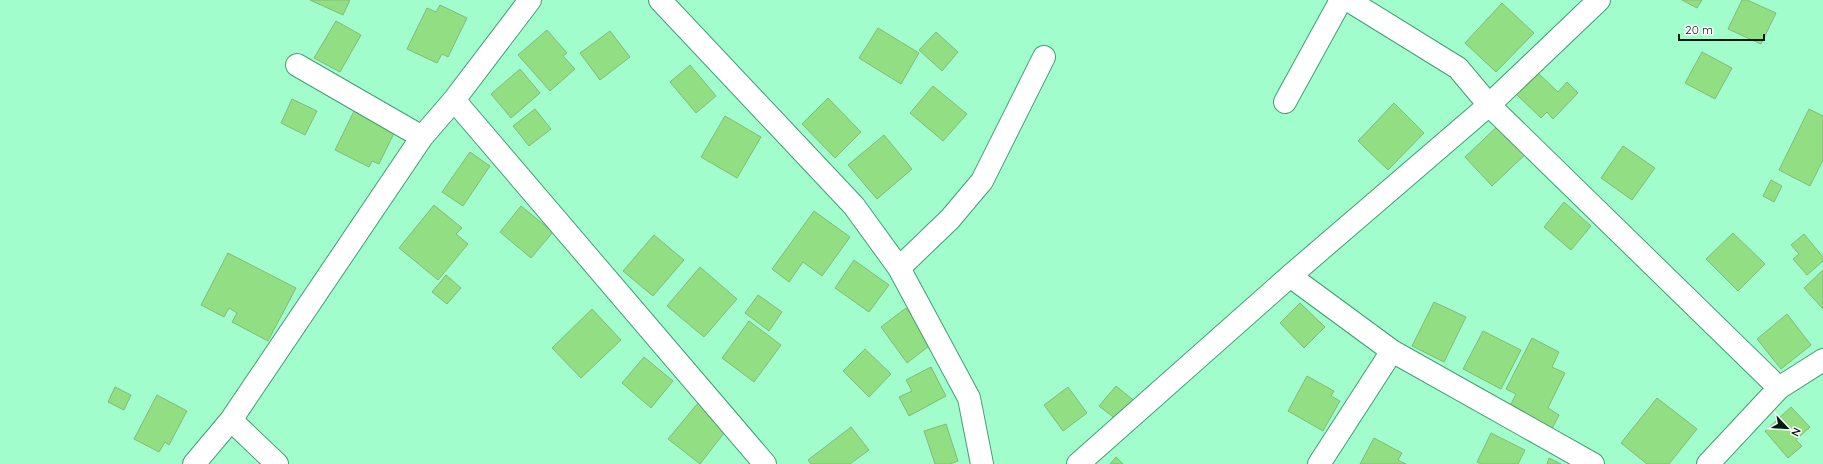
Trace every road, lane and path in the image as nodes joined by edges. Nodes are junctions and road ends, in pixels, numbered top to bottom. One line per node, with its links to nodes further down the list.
1 (530, 0): 8 (street)
2 (660, 0): 12 (street)
3 (1341, 0): 9 (street)
4 (1348, 0): 10 (street)
5 (1595, 1): 10 (street)
6 (1044, 57): 12 (street)
7 (298, 65): 11 (street)
8 (454, 100): 11 (street); 20 (street)
9 (1285, 102)
10 (1490, 105): 13 (street); 16 (street)
11 (422, 137): 17 (street)
12 (899, 268): 21 (street)
13 (1290, 276): 14 (street); 22 (street)
14 (1392, 350): 23 (street); 24 (street)
15 (1823, 360): 16 (street)
16 (1779, 388): 25 (street)
17 (231, 420): 18 (street); 19 (street)
18 (194, 464)
19 (277, 464)
20 (765, 464)
21 (982, 464)
22 (1078, 464)
23 (1319, 464)
24 (1593, 464)
25 (1708, 464)

